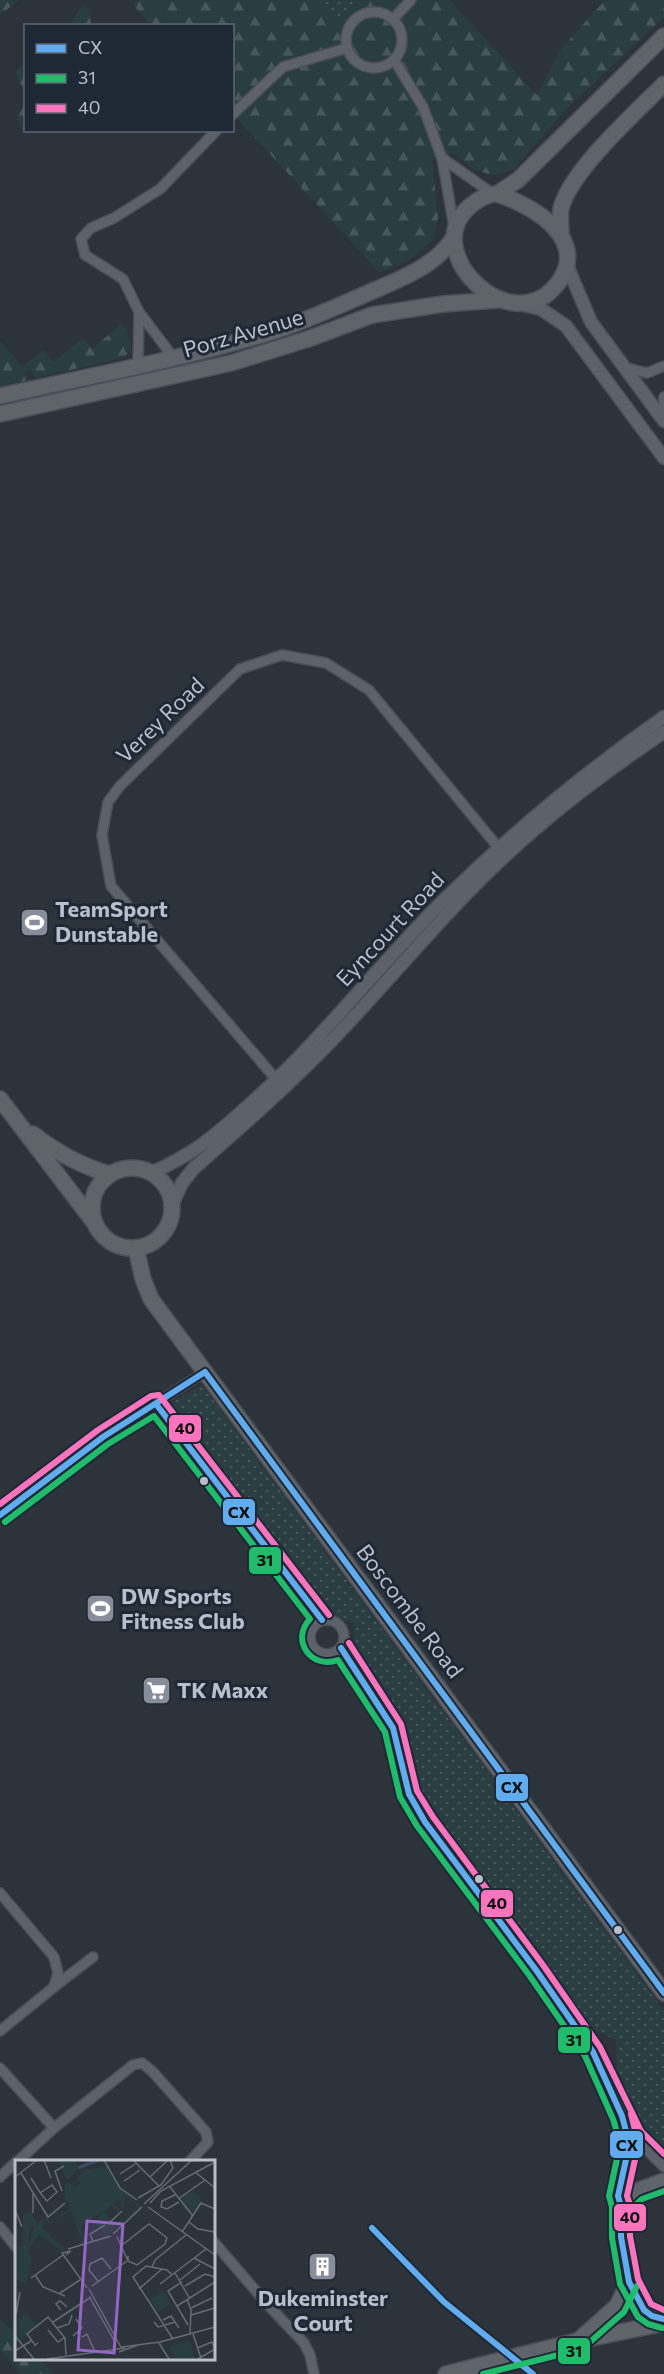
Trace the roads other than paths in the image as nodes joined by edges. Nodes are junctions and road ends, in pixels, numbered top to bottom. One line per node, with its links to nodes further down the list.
1 (411, 0): 2 (street)
2 (393, 19): 4 (street); 5 (street)
3 (664, 36): 10 (main road)
4 (347, 48): 5 (street); 7 (street)
5 (394, 60): 9 (street)
6 (664, 84): 12 (main road)
7 (234, 113)
8 (215, 132): 16 (street)
9 (442, 158): 10 (street); 11 (street)
10 (495, 194): 11 (main road); 12 (main road)
11 (454, 232): 14 (main road); 17 (main road, Porz Avenue)
12 (561, 233): 13 (main road)
13 (566, 263): 15 (main road); 20 (street)
14 (498, 300): 15 (main road); 23 (main road, Porz Avenue)
15 (519, 304): 25 (street)
16 (139, 312): 17 (street); 18 (street)
17 (173, 357): 18 (main road, Porz Avenue)
18 (138, 365): 21 (main road, Porz Avenue)
19 (664, 366): 20 (street)
20 (623, 367): 24 (street)
21 (0, 396)
22 (664, 397): 24 (street)
23 (0, 414)
24 (663, 420)
25 (664, 458)
26 (664, 717): 28 (street, Eyncourt Road)
27 (664, 732): 28 (street, Eyncourt Road)
28 (502, 851): 29 (street, Eyncourt Road); 29 (street, Verey Road)
29 (281, 1084): 32 (street, Eyncourt Road); 34 (street, Eyncourt Road)
30 (0, 1099): 31 (main road)
31 (16, 1121): 33 (main road); 35 (main road)
32 (153, 1172): 33 (main road); 34 (main road)
33 (109, 1174): 35 (main road)
34 (173, 1203): 36 (main road)
35 (95, 1224): 36 (main road)
36 (136, 1248): 37 (main road, Boscombe Road)
37 (205, 1372): 38 (street); 45 (main road, Boscombe Road)
38 (156, 1404): 39 (street); 40 (street)
39 (0, 1515)
40 (322, 1620): 41 (street); 41 (street)
41 (341, 1648): 48 (street)
42 (0, 1893): 44 (street)
43 (93, 1957): 44 (street)
44 (54, 1987): 46 (street)
45 (664, 1994)
46 (0, 2031)
47 (0, 2068): 49 (street)
48 (622, 2116): 53 (street); 56 (street)
49 (54, 2128): 50 (street); 51 (street)
50 (19, 2160)
51 (191, 2160)
52 (15, 2164): 54 (street)
53 (664, 2167)
54 (0, 2177)
55 (664, 2181): 56 (main road)
56 (621, 2206): 60 (main road)
57 (0, 2227): 59 (street)
58 (214, 2242): 63 (street)
59 (15, 2246)
60 (629, 2282): 61 (main road); 62 (main road)
61 (664, 2321): 62 (main road)
62 (577, 2341): 64 (main road)
63 (314, 2374)
64 (447, 2374)

